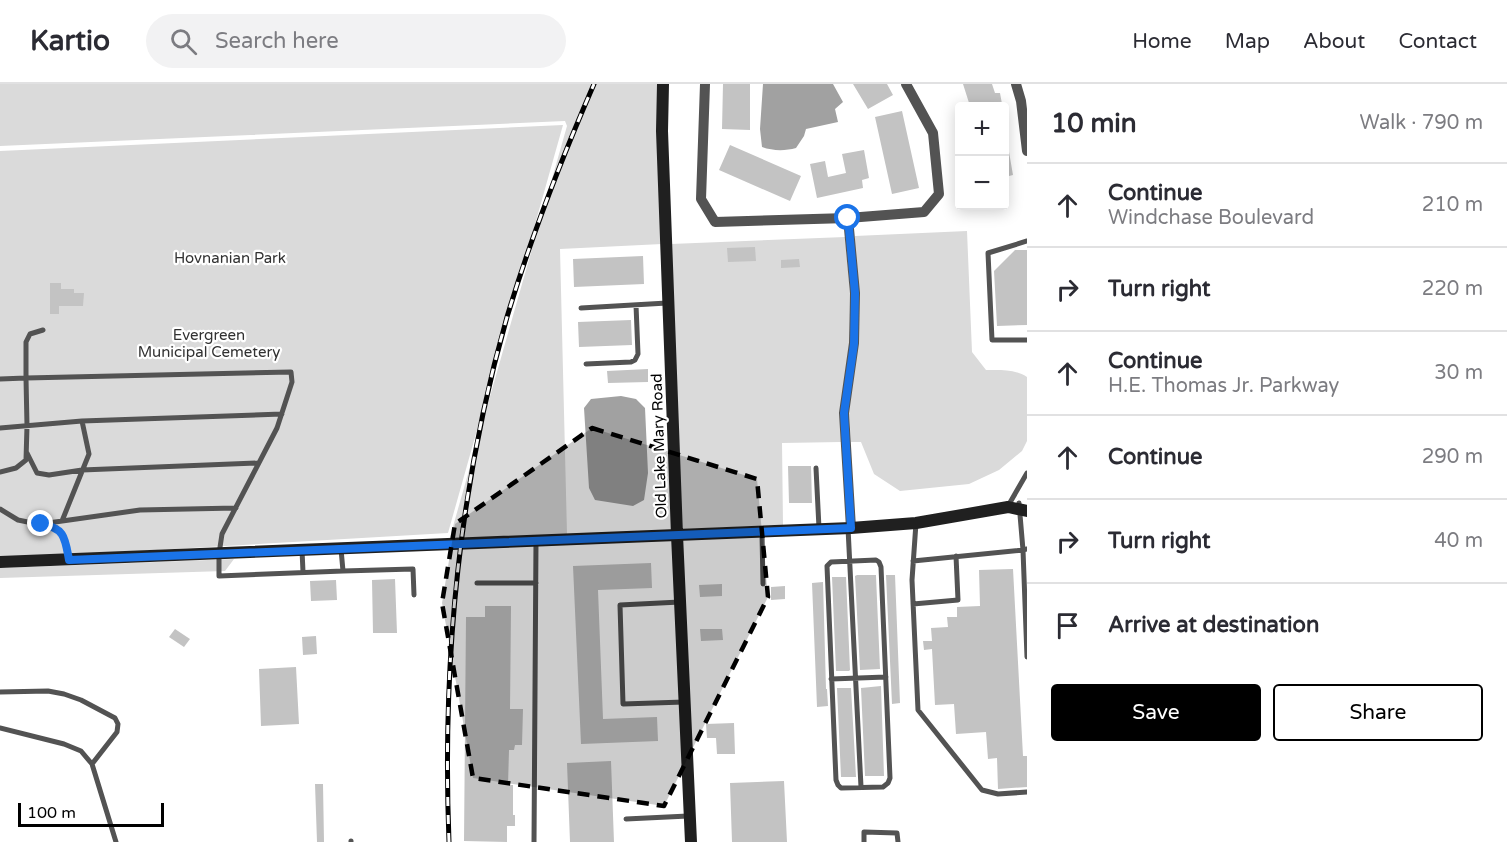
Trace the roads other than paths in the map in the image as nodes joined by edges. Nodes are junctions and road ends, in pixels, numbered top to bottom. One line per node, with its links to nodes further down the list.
1 (663, 84): 8 (main road, Old Lake Mary Road)
2 (705, 84): 6 (street)
3 (906, 84): 6 (street)
4 (1016, 84): 5 (street)
5 (1027, 152)
6 (848, 218): 32 (street)
7 (1027, 241): 12 (lane)
8 (669, 303): 9 (lane); 35 (main road, Old Lake Mary Road)
9 (636, 305): 10 (lane); 13 (lane)
10 (580, 308)
11 (43, 330): 14 (lane)
12 (1027, 340)
13 (586, 364)
14 (26, 378): 15 (lane); 16 (lane); 18 (lane)
15 (0, 379)
16 (282, 414): 17 (lane); 21 (lane)
17 (82, 422): 18 (lane); 23 (lane)
18 (27, 426): 19 (lane); 20 (lane)
19 (0, 428)
20 (26, 451): 23 (lane); 24 (lane)
21 (259, 463): 23 (lane); 27 (lane)
22 (816, 468): 33 (lane)
23 (82, 470): 29 (lane)
24 (0, 472)
25 (1027, 473): 26 (lane)
26 (1020, 506): 30 (main road); 38 (lane)
27 (236, 508): 29 (lane); 40 (lane)
28 (0, 509): 31 (lane)
29 (62, 521): 31 (lane)
30 (916, 523): 32 (main road); 44 (lane)
31 (41, 524): 42 (lane)
32 (849, 528): 33 (main road); 43 (lane)
33 (819, 529): 34 (main road)
34 (762, 531): 35 (main road); 50 (lane)
35 (677, 535): 36 (main road); 53 (main road, Old Lake Mary Road)
36 (536, 541): 37 (main road); 49 (lane)
37 (341, 549): 39 (main road); 46 (lane)
38 (1025, 549): 41 (lane); 52 (lane)
39 (302, 550): 40 (main road); 47 (lane)
40 (219, 554): 42 (main road); 47 (lane)
41 (956, 556): 44 (lane); 54 (lane)
42 (69, 560): 45 (main road)
43 (850, 561): 57 (lane); 58 (lane); 59 (lane)
44 (913, 561): 54 (lane)
45 (0, 562)
46 (343, 571): 47 (lane); 51 (lane)
47 (303, 572)
48 (477, 583): 49 (lane)
49 (536, 583): 69 (lane)
50 (763, 584)
51 (414, 595)
52 (1026, 601): 55 (lane)
53 (680, 602): 61 (main road, Old Lake Mary Road); 61 (lane)
54 (913, 604): 65 (lane)
55 (1027, 627): 56 (lane)
56 (1027, 654)
57 (886, 677): 58 (lane); 64 (lane)
58 (856, 678): 59 (lane); 64 (lane)
59 (831, 679): 64 (lane)
60 (0, 692): 63 (lane)
61 (685, 702): 66 (main road, Old Lake Mary Road)
62 (0, 728): 63 (lane)
63 (92, 764): 68 (lane)
64 (861, 788)
65 (1027, 792)
66 (690, 816): 67 (lane); 70 (main road, Old Lake Mary Road)
67 (626, 819)
68 (116, 842)
69 (534, 842)
70 (691, 842)
71 (864, 842): 72 (lane)
72 (898, 842)

